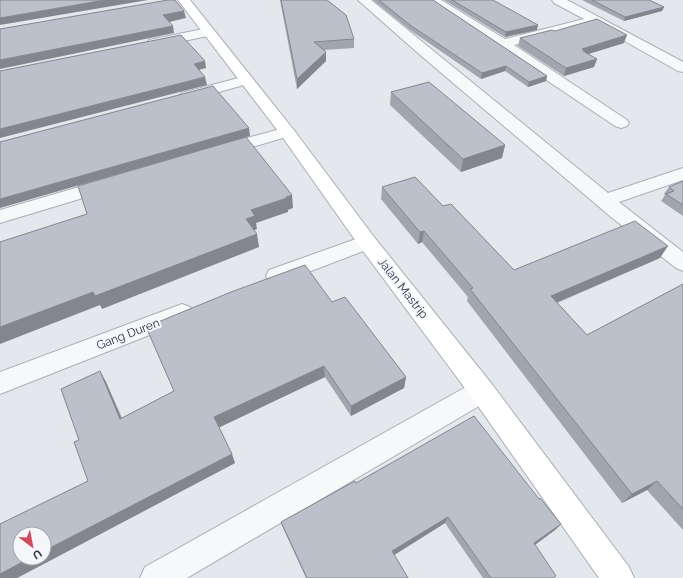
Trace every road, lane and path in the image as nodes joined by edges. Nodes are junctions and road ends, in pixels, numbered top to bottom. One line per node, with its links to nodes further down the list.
1 (177, 0): 6 (main road, Jalan Mastrip)
2 (364, 0): 17 (street)
3 (433, 0): 7 (street)
4 (558, 0): 5 (street)
5 (596, 21): 7 (street); 9 (street)
6 (208, 32): 8 (street); 10 (main road, Jalan Mastrip)
7 (503, 44): 12 (street)
8 (139, 46)
9 (683, 68)
10 (246, 80): 11 (street); 13 (main road, Jalan Mastrip)
11 (170, 100)
12 (621, 123)
13 (287, 132): 14 (street); 19 (main road, Jalan Mastrip)
14 (203, 157)
15 (683, 174): 17 (street)
16 (126, 179): 18 (street)
17 (605, 200): 20 (street)
18 (0, 217)
19 (367, 242): 21 (street); 24 (main road, Jalan Mastrip)
20 (683, 263)
21 (257, 284)
22 (198, 307): 23 (street, Gang Duren)
23 (0, 383)
24 (482, 391): 25 (street); 26 (main road, Jalan Mastrip)
25 (156, 578)
26 (617, 578)

